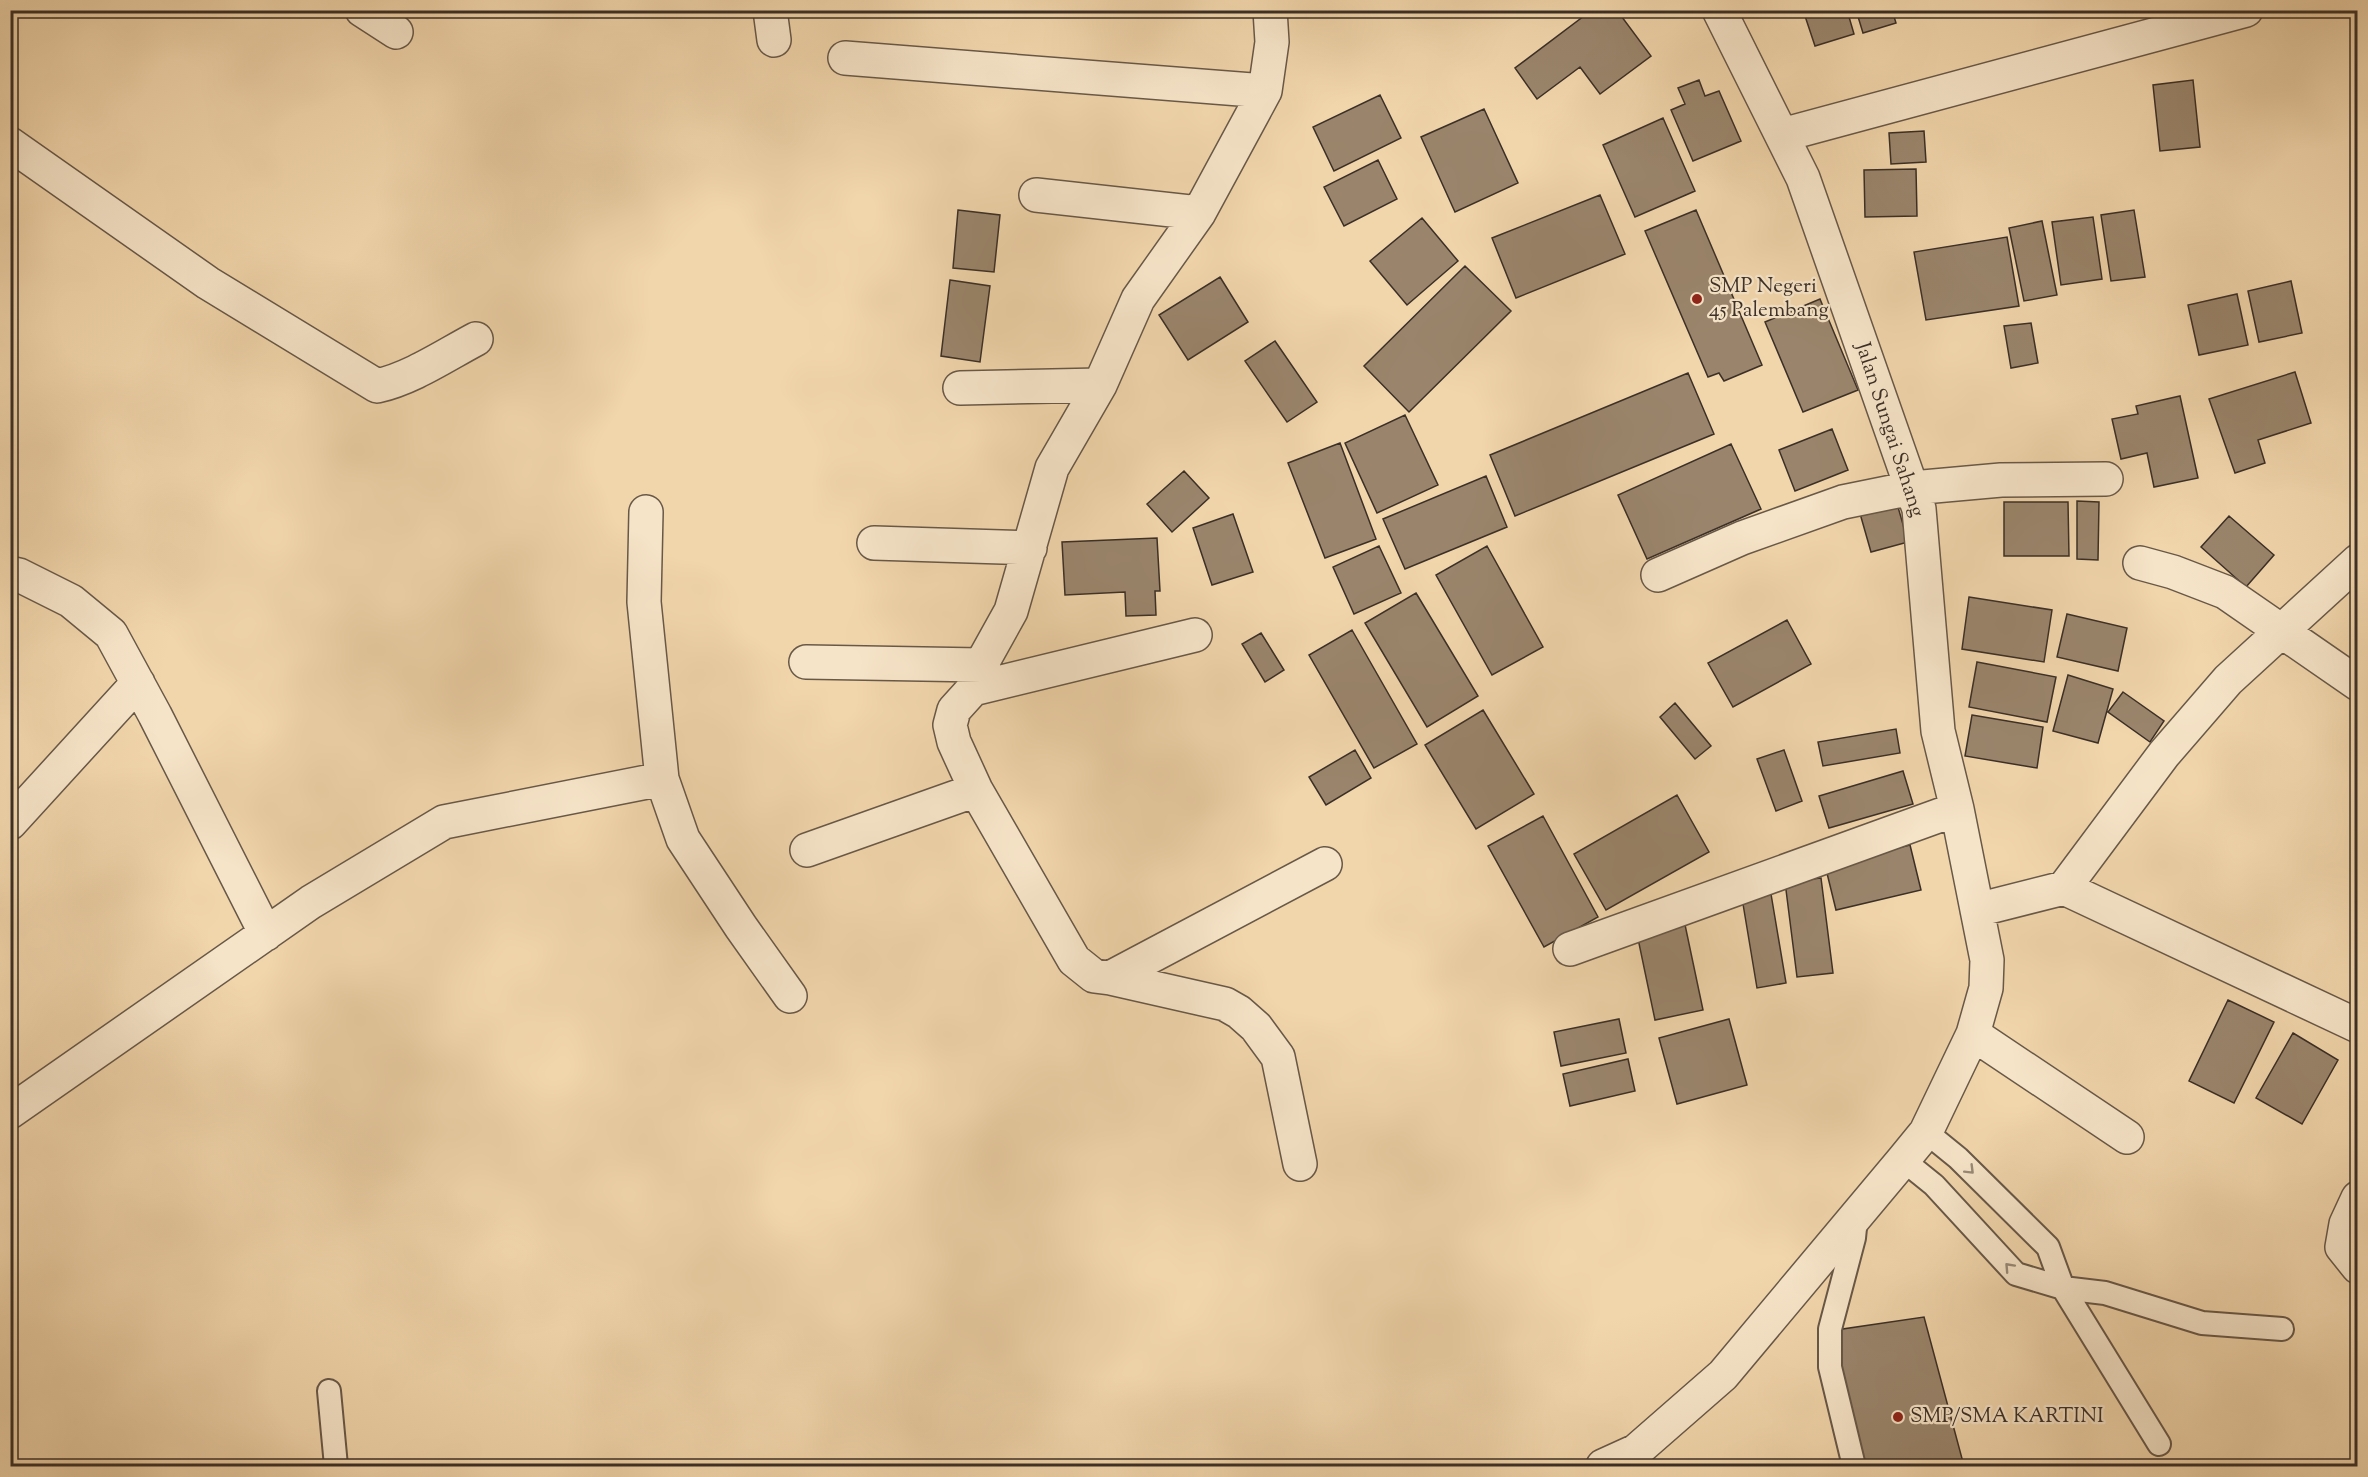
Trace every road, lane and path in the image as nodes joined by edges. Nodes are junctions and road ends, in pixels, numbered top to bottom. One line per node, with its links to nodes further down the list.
1 (362, 10): 5 (street)
2 (1270, 10): 7 (street)
3 (1719, 10): 8 (street, Jalan Sungai Sahang)
4 (2246, 10): 8 (street)
5 (396, 32)
6 (845, 58): 7 (street)
7 (1265, 91): 11 (street)
8 (1782, 135): 16 (street, Jalan Sungai Sahang)
9 (10, 144): 12 (street)
10 (1036, 195): 11 (street)
11 (1199, 213): 13 (street)
12 (476, 339)
13 (1100, 385): 14 (street); 19 (street)
14 (960, 388)
15 (2106, 479): 16 (street)
16 (1911, 488): 23 (street); 32 (street, Jalan Sungai Sahang)
17 (646, 512): 30 (street)
18 (874, 543): 19 (street)
19 (1030, 548): 27 (street)
20 (2358, 561): 24 (street)
21 (2140, 563): 24 (street)
22 (10, 573): 28 (street)
23 (1658, 575)
24 (2281, 632): 29 (street); 36 (street)
25 (1195, 635): 27 (street)
26 (806, 662): 27 (street)
27 (977, 677): 31 (street)
28 (138, 683): 33 (street); 38 (street)
29 (2358, 684)
30 (662, 779): 38 (street); 41 (street)
31 (976, 790): 34 (street); 40 (street)
32 (1957, 809): 37 (street, Jalan Sungai Sahang); 39 (street)
33 (10, 823)
34 (807, 850)
35 (1325, 864): 40 (street)
36 (2064, 888): 37 (street); 42 (street)
37 (1977, 910): 43 (street, Jalan Sungai Sahang)
38 (266, 934): 44 (street)
39 (1570, 949)
40 (1110, 978): 48 (street)
41 (790, 996)
42 (2358, 1026)
43 (1973, 1034): 45 (street, Jalan Sungai Sahang); 46 (street)
44 (10, 1112)
45 (1926, 1132): 47 (street, Jalan Sungai Sahang); 52 (lane, one-way to 52)
46 (2127, 1137)
47 (1904, 1160): 50 (street, Jalan Sungai Sahang); 52 (lane, one-way to 47)
48 (1300, 1164)
49 (2358, 1198): 51 (street)
50 (1856, 1218): 57 (street, Jalan Sungai Sahang); 58 (lane)
51 (2358, 1267)
52 (2063, 1288): 53 (lane); 55 (lane)
53 (2282, 1329)
54 (329, 1391): 56 (lane)
55 (2159, 1444)
56 (336, 1467)
57 (1603, 1467)
58 (1854, 1467)

